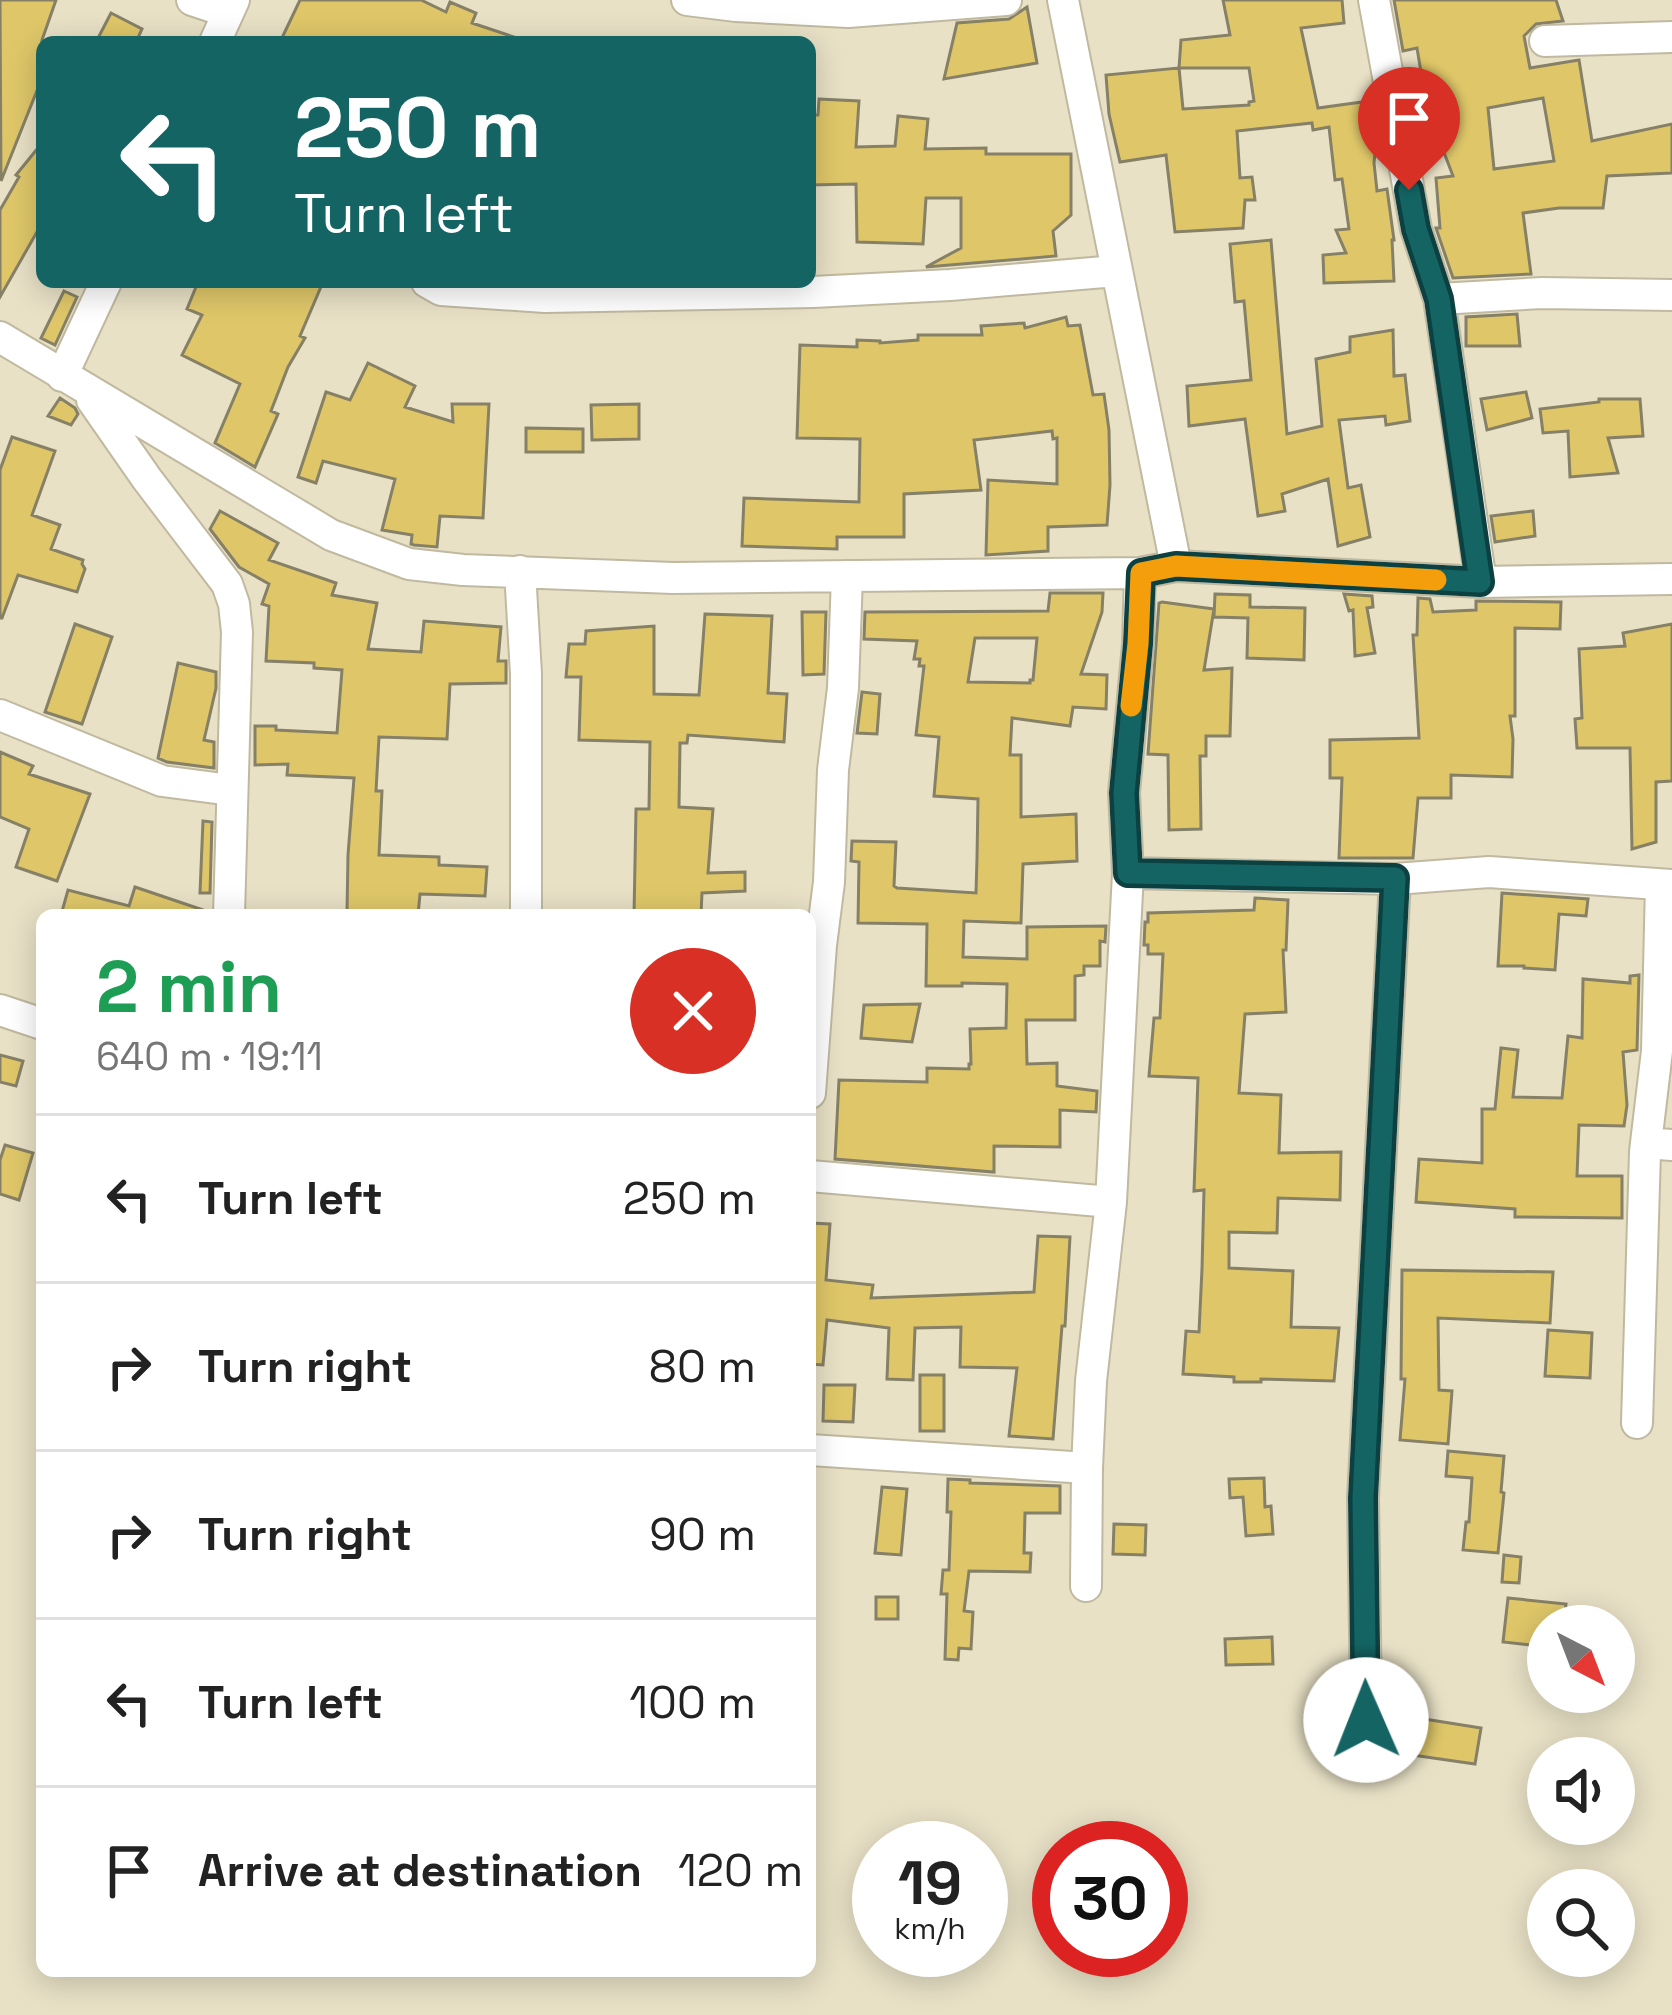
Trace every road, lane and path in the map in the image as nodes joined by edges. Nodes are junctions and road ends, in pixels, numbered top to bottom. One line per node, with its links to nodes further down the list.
1 (192, 0): 6 (street)
2 (687, 0): 3 (street)
3 (1006, 0)
4 (1063, 0): 10 (street)
5 (1374, 0): 14 (street)
6 (231, 6): 7 (street)
7 (218, 36)
8 (1672, 37): 9 (street)
9 (1545, 40)
10 (1116, 271): 12 (street); 17 (street)
11 (104, 288): 16 (street)
12 (438, 288)
13 (1672, 295): 14 (street)
14 (1439, 299): 22 (street)
15 (0, 337): 16 (street)
16 (74, 383): 18 (street); 24 (street)
17 (1176, 566): 19 (street); 22 (street)
18 (520, 571): 20 (street); 29 (street)
19 (1141, 573): 20 (street); 25 (street)
20 (847, 576): 31 (street)
21 (1672, 579): 22 (street)
22 (1480, 582)
23 (0, 715): 24 (street)
24 (231, 790): 28 (street)
25 (1128, 873): 26 (street); 35 (street)
26 (1395, 878): 27 (street); 40 (street)
27 (1666, 885): 33 (street)
28 (230, 909)
29 (526, 909)
30 (0, 1010): 32 (street)
31 (816, 1013)
32 (36, 1022)
33 (1659, 1144): 36 (street)
34 (816, 1177): 35 (street)
35 (1111, 1202): 38 (street)
36 (1637, 1424)
37 (816, 1450): 38 (street)
38 (1087, 1468): 39 (street)
39 (1086, 1586)
40 (1367, 1765)

